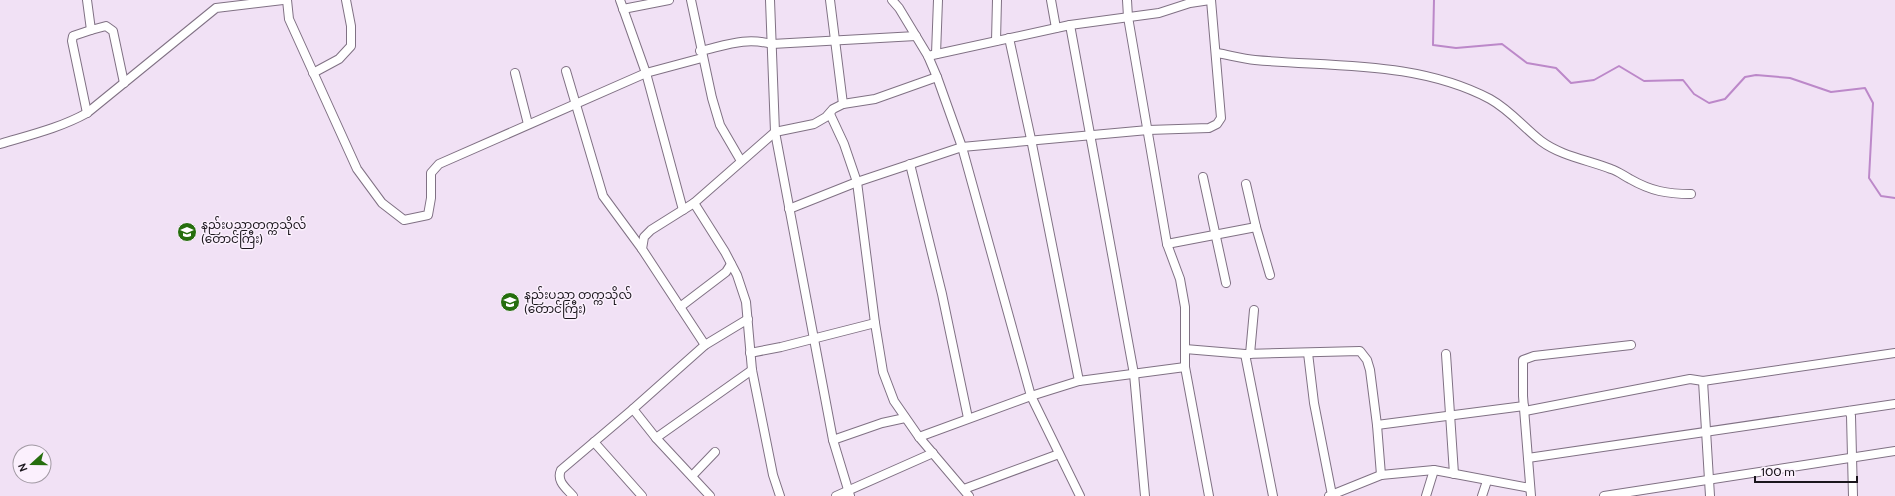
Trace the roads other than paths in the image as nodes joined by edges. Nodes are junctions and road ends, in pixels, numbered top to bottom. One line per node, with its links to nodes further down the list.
1 (87, 0): 19 (street)
2 (285, 0): 29 (street); 33 (street)
3 (346, 0): 29 (street)
4 (620, 0): 15 (street)
5 (670, 0): 15 (street)
6 (690, 0): 26 (street)
7 (770, 0): 24 (street)
8 (830, 0): 22 (street)
9 (892, 0): 20 (street)
10 (938, 0): 27 (street)
11 (997, 0): 23 (street)
12 (1051, 0): 18 (street)
13 (1127, 0): 16 (street)
14 (1211, 0): 16 (street); 25 (street)
15 (623, 9): 31 (street)
16 (1128, 17): 17 (street); 39 (street)
17 (1070, 25): 18 (street); 41 (street)
18 (1056, 28): 21 (street)
19 (91, 30): 33 (street); 36 (street)
20 (916, 36): 22 (street); 27 (street)
21 (1009, 38): 23 (street); 42 (street)
22 (835, 41): 24 (street); 35 (street)
23 (996, 41): 27 (street)
24 (772, 44): 26 (street); 40 (street)
25 (1217, 53): 39 (street); 50 (street)
26 (701, 54): 31 (street); 45 (street)
27 (932, 55): 32 (street)
28 (566, 71): 34 (street)
29 (313, 73): 38 (street)
30 (515, 73): 38 (street)
31 (646, 73): 34 (street); 53 (street)
32 (937, 77): 35 (street); 44 (street)
33 (124, 83): 36 (street)
34 (577, 104): 38 (street); 57 (street)
35 (843, 104): 37 (street)
36 (87, 113): 43 (street)
37 (830, 114): 40 (street); 48 (street)
38 (528, 124)
39 (1148, 130): 41 (street); 56 (street)
40 (775, 132): 45 (street); 52 (street)
41 (1089, 135): 42 (street); 76 (street)
42 (1031, 140): 44 (street); 77 (street)
43 (0, 144)
44 (962, 147): 46 (street); 79 (street)
45 (741, 161): 51 (street)
46 (910, 164): 48 (street); 86 (street)
47 (1203, 177): 55 (street)
48 (857, 182): 52 (street); 64 (street)
49 (1246, 184): 54 (street)
50 (1690, 194)
51 (694, 203): 53 (street); 58 (street)
52 (789, 209): 65 (street)
53 (683, 210): 57 (street)
54 (1256, 227): 55 (street); 59 (street)
55 (1216, 234): 56 (street); 60 (street)
56 (1167, 244): 68 (street)
57 (642, 249): 61 (street)
58 (731, 264): 61 (street); 63 (street)
59 (1270, 275)
60 (1226, 283)
61 (680, 307): 66 (street)
62 (1254, 310): 72 (street)
63 (748, 319): 66 (street); 69 (street)
64 (875, 324): 65 (street); 85 (street)
65 (813, 339): 69 (street); 91 (street)
66 (706, 345): 82 (street)
67 (1631, 346): 81 (street)
68 (1185, 349): 72 (street); 74 (street)
69 (750, 353): 75 (street)
70 (1308, 353): 72 (street); 87 (street); 108 (street)
71 (1895, 353): 78 (street)
72 (1248, 354): 118 (street)
73 (1446, 354): 84 (street)
74 (1185, 367): 76 (street); 117 (street)
75 (752, 370): 90 (street); 112 (street)
76 (1134, 374): 77 (street); 116 (street)
77 (1079, 381): 79 (street)
78 (1702, 381): 81 (street); 88 (street)
79 (1031, 396): 86 (street); 96 (street)
80 (1895, 404): 83 (street)
81 (1524, 408): 84 (street); 97 (street)
82 (633, 409): 90 (street); 92 (street)
83 (1849, 411): 88 (street); 98 (street)
84 (1449, 416): 87 (street); 100 (street)
85 (905, 418): 89 (street); 91 (street)
86 (968, 418): 89 (street)
87 (1377, 425): 101 (street)
88 (1706, 431): 97 (street); 103 (street)
89 (919, 437): 95 (street)
90 (656, 438): 102 (street)
91 (832, 440): 107 (street)
92 (594, 442): 109 (street); 110 (street)
93 (1895, 451): 98 (street)
94 (715, 452): 102 (street)
95 (933, 453): 105 (street); 107 (street)
96 (1059, 454): 105 (street); 115 (street)
97 (1528, 458): 106 (street)
98 (1852, 458): 103 (street); 123 (street)
99 (1434, 470): 100 (street); 101 (street); 119 (street)
100 (1454, 474): 104 (street)
101 (1381, 475): 108 (street)
102 (692, 476): 111 (street)
103 (1708, 480): 121 (street); 122 (street)
104 (1488, 481): 106 (street); 120 (street)
105 (964, 489): 114 (street)
106 (1531, 492)
107 (849, 493): 113 (street)
108 (1331, 495)
109 (573, 496)
110 (642, 496)
111 (710, 496)
112 (780, 496)
113 (836, 496)
114 (969, 496)
115 (1080, 496)
116 (1145, 496)
117 (1209, 496)
118 (1273, 496)
119 (1426, 496)
120 (1482, 496)
121 (1604, 496)
122 (1710, 496)
123 (1853, 496)

